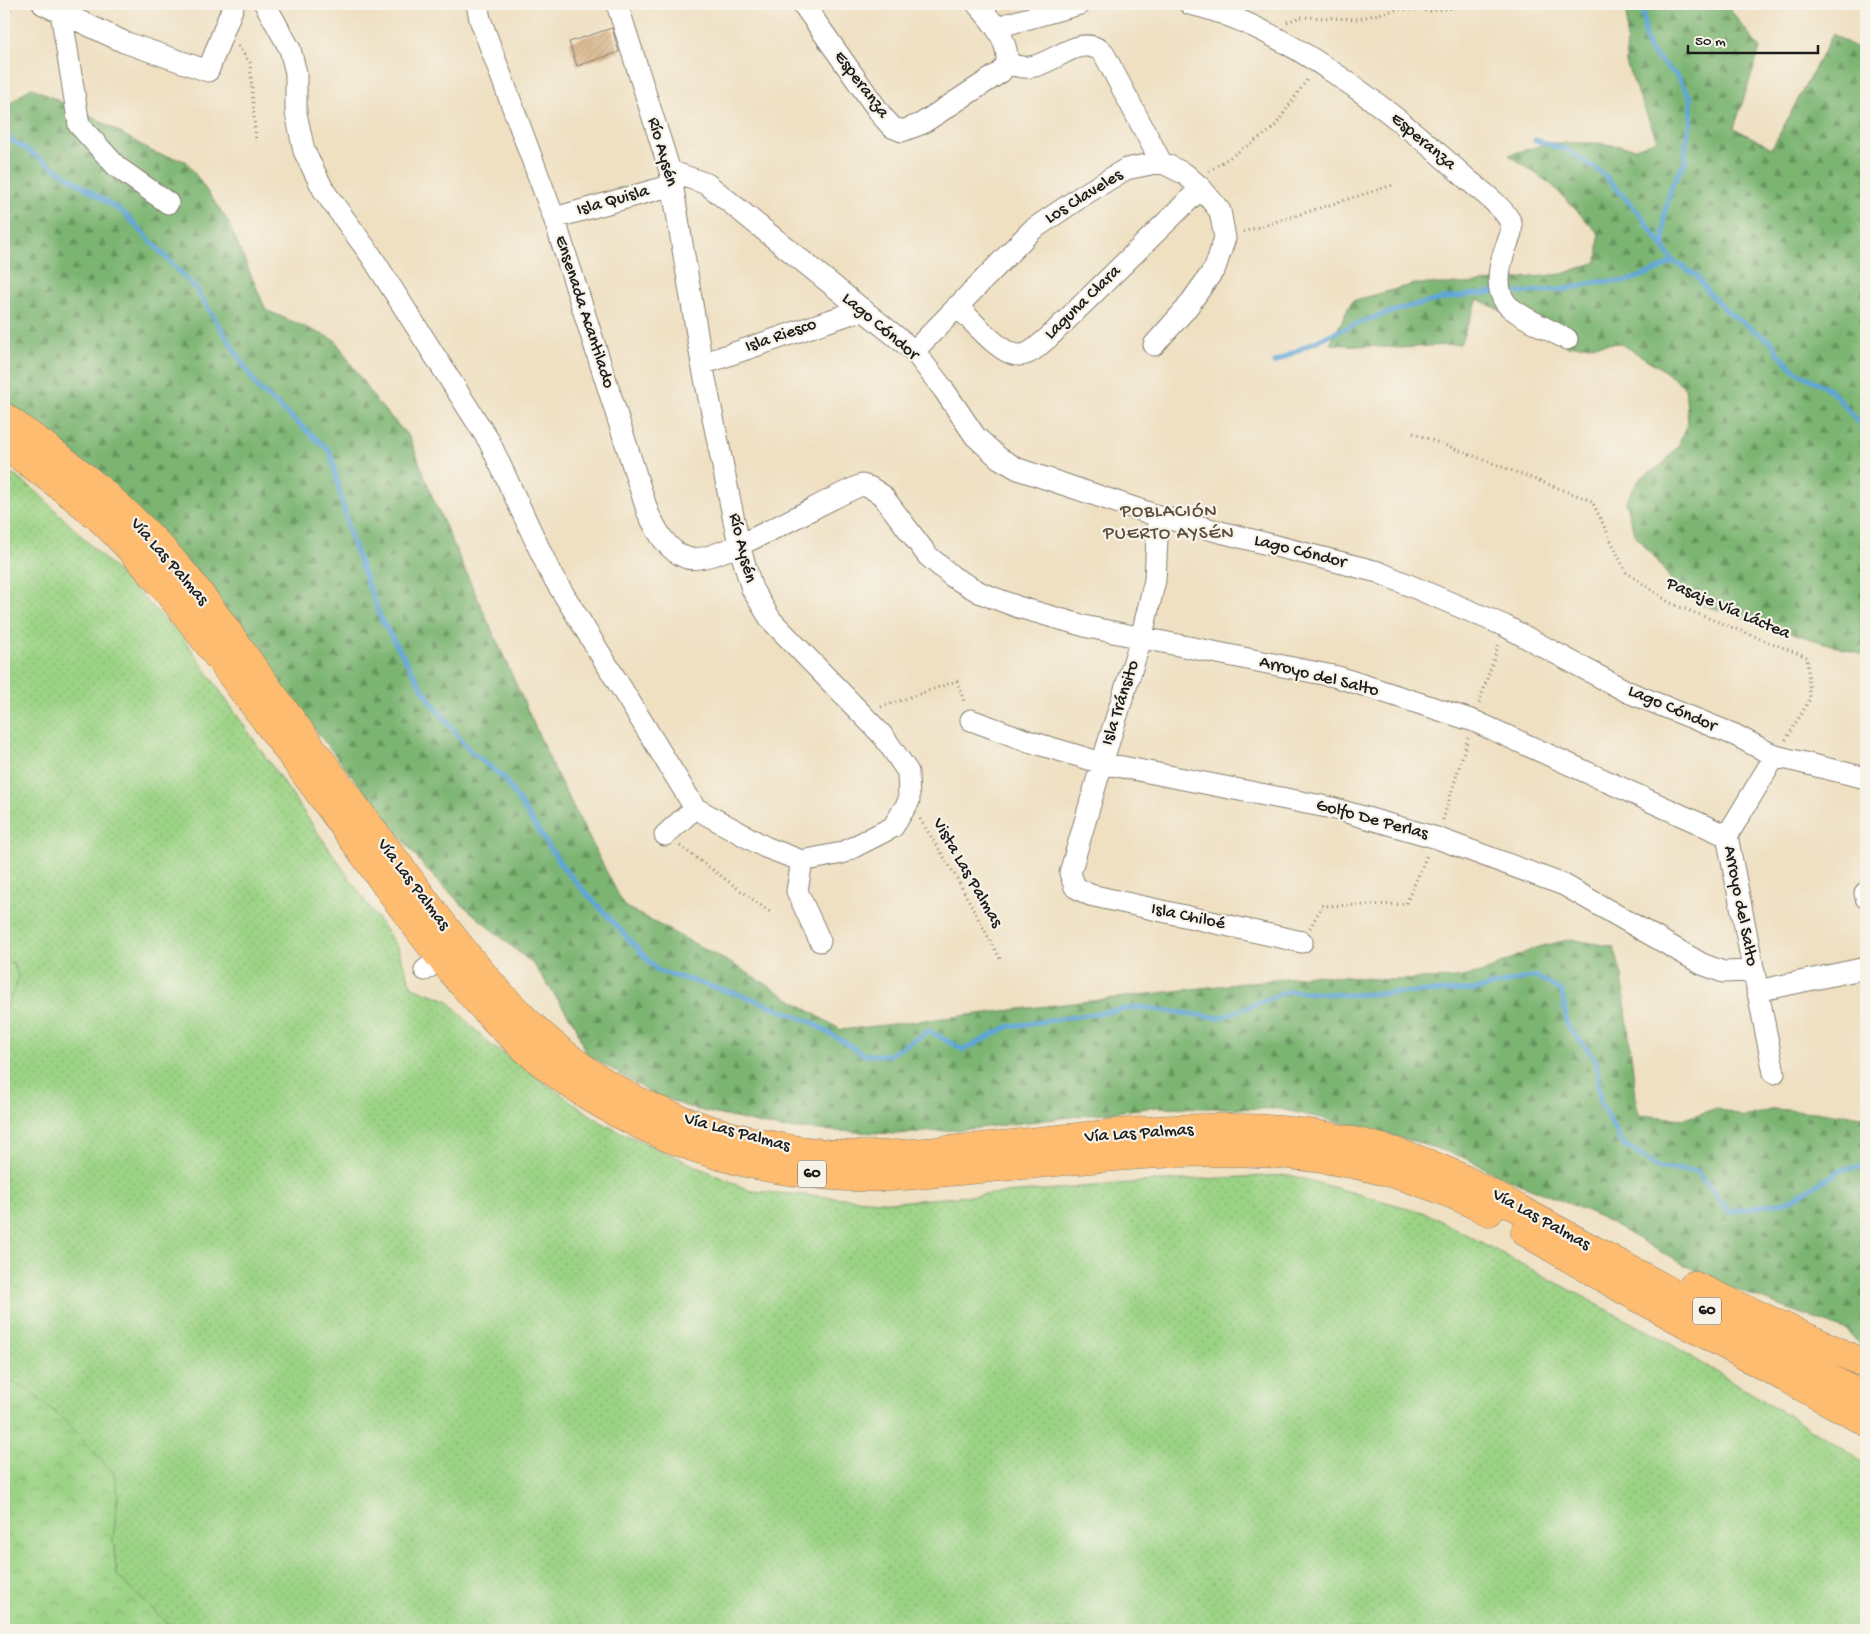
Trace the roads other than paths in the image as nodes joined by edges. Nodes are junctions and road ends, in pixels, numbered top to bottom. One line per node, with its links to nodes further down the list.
1 (234, 4): 10 (street)
2 (265, 4): 34 (street)
3 (477, 4): 18 (street, Ensenada Acantilado)
4 (617, 4): 15 (street, Río Aysén)
5 (803, 4): 13 (street, Esperanza)
6 (977, 4): 12 (street)
7 (1080, 4): 12 (street)
8 (1190, 4): 11 (street, Esperanza)
9 (1240, 4): 11 (street)
10 (52, 8): 17 (street)
11 (1215, 10): 21 (street, Esperanza)
12 (997, 27): 13 (street)
13 (1007, 63): 14 (street)
14 (1161, 162): 16 (street); 19 (street, Los Claveles)
15 (671, 178): 18 (street, Isla Quisla); 20 (street, Lago Cóndor); 24 (street, Río Aysén)
16 (1197, 184): 19 (street, Laguna Clara); 22 (street)
17 (168, 203)
18 (554, 218): 28 (street, Ensenada Acantilado)
19 (957, 306): 23 (street, Los Claveles)
20 (861, 310): 23 (street, Lago Cóndor); 24 (street, Isla Riesco)
21 (1566, 339)
22 (1154, 344)
23 (914, 351): 27 (street, Lago Cóndor)
24 (702, 364): 28 (street, Río Aysén)
25 (4, 417): 44 (highway, Vía Las Palmas / 60)
26 (4, 445): 47 (highway, Vía Las Palmas / 60)
27 (1158, 516): 29 (street, Isla Tránsito); 31 (street, Lago Cóndor)
28 (739, 545): 29 (street, Arroyo del Salto); 37 (street, Río Aysén)
29 (1141, 639): 32 (street, Isla Tránsito); 36 (street, Arroyo del Salto)
30 (971, 720): 32 (street, Golfo De Perlas)
31 (1775, 756): 33 (street, Lago Cóndor); 36 (street)
32 (1102, 763): 38 (street, Isla Tránsito); 42 (street, Golfo De Perlas)
33 (1866, 778)
34 (695, 808): 35 (street); 37 (street)
35 (665, 835)
36 (1727, 836): 42 (street, Arroyo del Salto)
37 (802, 861): 39 (street)
38 (1075, 887): 40 (street, Isla Chiloé)
39 (820, 941)
40 (1302, 942)
41 (1866, 968): 42 (street, Golfo De Perlas)
42 (1755, 981): 43 (street, Arroyo del Salto)
43 (1774, 1072)
44 (1548, 1224): 45 (highway); 46 (highway, Vía Las Palmas / 60)
45 (1866, 1364)
46 (1866, 1398)
47 (1866, 1422)

